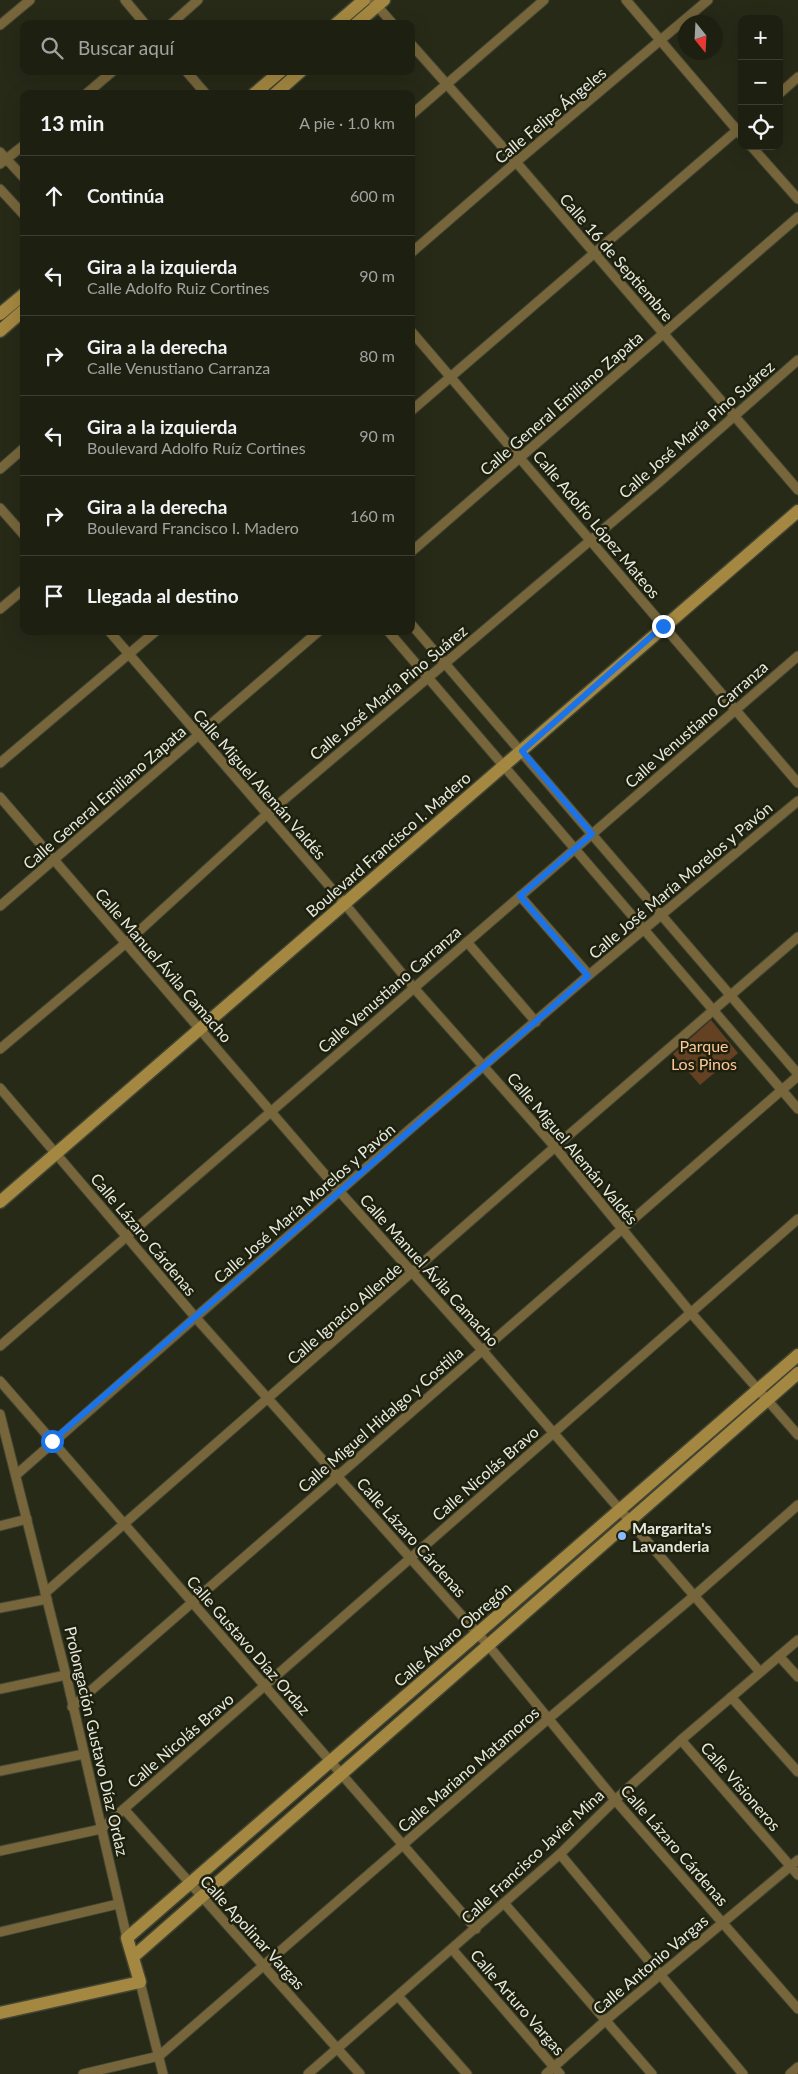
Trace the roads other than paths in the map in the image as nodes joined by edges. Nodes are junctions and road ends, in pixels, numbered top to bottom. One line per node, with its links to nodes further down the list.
1 (30, 0): 14 (street)
2 (125, 0): 9 (street)
3 (198, 0): 10 (street)
4 (364, 0): 11 (street)
5 (544, 0): 22 (street)
6 (626, 0): 15 (street)
7 (708, 0): 15 (street, Calle Felipe Ángeles)
8 (378, 2): 12 (street); 13 (street)
9 (142, 20)
10 (175, 20)
11 (341, 20)
12 (360, 20)
13 (390, 20)
14 (0, 25)
15 (662, 41): 29 (street); 34 (street, Calle Felipe Ángeles)
16 (415, 48): 22 (street, Calle 16 de Septiembre)
17 (109, 75): 23 (street)
18 (189, 75): 24 (street)
19 (276, 75): 25 (street)
20 (296, 75): 26 (street)
21 (798, 77): 27 (street)
22 (448, 84): 28 (street); 34 (street, Calle 16 de Septiembre)
23 (91, 90)
24 (203, 90)
25 (259, 90)
26 (280, 90)
27 (783, 90)
28 (415, 112)
29 (738, 129)
30 (738, 133): 41 (street)
31 (20, 147): 33 (street)
32 (755, 150): 37 (street)
33 (2, 158): 35 (street)
34 (516, 162): 40 (street, Calle Felipe Ángeles); 41 (street, Calle 16 de Septiembre)
35 (20, 174)
36 (0, 189): 38 (street)
37 (798, 199)
38 (20, 211)
39 (798, 217): 46 (street, Calle General Emiliano Zapata)
40 (415, 250)
41 (595, 253): 46 (street, Calle 16 de Septiembre); 49 (street)
42 (20, 297): 43 (street)
43 (0, 314)
44 (20, 314): 45 (street)
45 (0, 331)
46 (663, 334): 51 (street, Calle 16 de Septiembre); 53 (street, Calle General Emiliano Zapata)
47 (415, 336): 49 (street, Calle Adolfo López Mateos)
48 (798, 360): 51 (street, Calle José María Pino Suárez)
49 (451, 377): 50 (street); 53 (street, Calle Adolfo López Mateos)
50 (415, 408)
51 (733, 416): 55 (street, Calle 16 de Septiembre); 59 (street, Calle José María Pino Suárez)
52 (20, 452): 54 (street)
53 (521, 457): 59 (street, Calle Adolfo López Mateos); 60 (street, Calle General Emiliano Zapata)
54 (0, 469)
55 (798, 490)
56 (0, 508): 58 (street)
57 (798, 510): 63 (street, Boulevard Francisco I. Madero)
58 (20, 530)
59 (590, 540): 63 (street, Calle Adolfo López Mateos); 71 (street, Calle José María Pino Suárez)
60 (415, 549)
61 (20, 592): 62 (street)
62 (0, 609)
63 (663, 626): 73 (street, Calle Adolfo López Mateos); 75 (street, Boulevard Francisco I. Madero)
64 (415, 629): 71 (street)
65 (112, 635): 69 (street, Calle Miguel Alemán Valdés)
66 (151, 635): 69 (street)
67 (314, 635): 74 (street, Calle General Emiliano Zapata)
68 (391, 635): 72 (street)
69 (129, 654): 74 (street, Calle Miguel Alemán Valdés); 76 (street)
70 (798, 656): 73 (street, Calle Venustiano Carranza)
71 (445, 663): 72 (street, Calle José María Pino Suárez); 75 (street)
72 (428, 678): 77 (street); 81 (street, Calle José María Pino Suárez)
73 (735, 710): 78 (street, Calle Adolfo López Mateos); 82 (street, Calle Venustiano Carranza)
74 (199, 735): 81 (street, Calle Miguel Alemán Valdés); 84 (street, Calle General Emiliano Zapata)
75 (522, 751): 77 (street, Boulevard Francisco I. Madero); 82 (street)
76 (0, 763)
77 (504, 766): 83 (street); 86 (street, Boulevard Francisco I. Madero)
78 (798, 783)
79 (0, 796): 84 (street, Calle Manuel Ávila Camacho)
80 (798, 801): 88 (street, Calle José María Morelos y Pavón)
81 (267, 814): 86 (street, Calle Miguel Alemán Valdés); 92 (street, Calle José María Pino Suárez)
82 (592, 834): 83 (street, Calle Venustiano Carranza); 88 (street)
83 (575, 848): 85 (street, Calle Venustiano Carranza); 89 (street)
84 (54, 860): 87 (street, Calle General Emiliano Zapata); 92 (street, Calle Manuel Ávila Camacho)
85 (520, 896): 91 (street, Calle Venustiano Carranza); 93 (street)
86 (344, 903): 94 (street, Calle Miguel Alemán Valdés); 98 (street, Boulevard Francisco I. Madero)
87 (0, 906)
88 (663, 915): 89 (street, Calle José María Morelos y Pavón); 95 (street)
89 (644, 930): 93 (street, Calle José María Morelos y Pavón); 96 (street)
90 (798, 937): 95 (street, Calle Ignacio Allende)
91 (467, 942): 94 (street, Calle Venustiano Carranza); 97 (street)
92 (126, 943): 98 (street, Calle Manuel Ávila Camacho); 99 (street, Calle José María Pino Suárez)
93 (588, 976): 97 (street, Calle José María Morelos y Pavón)
94 (414, 988): 100 (street, Calle Miguel Alemán Valdés); 105 (street, Calle Venustiano Carranza)
95 (729, 995): 96 (street, Calle Ignacio Allende); 101 (street)
96 (713, 1010): 103 (street); 106 (street, Calle Ignacio Allende)
97 (536, 1022): 100 (street, Calle José María Morelos y Pavón)
98 (199, 1028): 105 (street, Calle Manuel Ávila Camacho); 107 (street, Boulevard Francisco I. Madero)
99 (0, 1049)
100 (484, 1066): 106 (street, Calle Miguel Alemán Valdés); 108 (street, Calle José María Morelos y Pavón)
101 (798, 1075): 103 (street, Calle Miguel Hidalgo y Costilla)
102 (0, 1088): 107 (street, Calle Lázaro Cárdenas)
103 (782, 1091): 104 (street); 111 (street, Calle Miguel Hidalgo y Costilla)
104 (798, 1109)
105 (270, 1112): 108 (street, Calle Manuel Ávila Camacho); 112 (street, Calle Venustiano Carranza)
106 (555, 1147): 111 (street, Calle Miguel Alemán Valdés); 113 (street, Calle Ignacio Allende)
107 (56, 1154): 109 (street, Boulevard Francisco I. Madero); 112 (street, Calle Lázaro Cárdenas)
108 (340, 1192): 113 (street, Calle Manuel Ávila Camacho); 115 (street, Calle José María Morelos y Pavón)
109 (0, 1202)
110 (798, 1220): 114 (street, Calle Nicolás Bravo)
111 (623, 1229): 114 (street, Calle Miguel Alemán Valdés); 117 (street, Calle Miguel Hidalgo y Costilla)
112 (126, 1237): 115 (street, Calle Lázaro Cárdenas); 116 (street, Calle Venustiano Carranza)
113 (412, 1272): 117 (street, Calle Manuel Ávila Camacho); 122 (street, Calle Ignacio Allende)
114 (691, 1313): 121 (street, Calle Miguel Alemán Valdés); 125 (street, Calle Nicolás Bravo)
115 (196, 1318): 122 (street, Calle Lázaro Cárdenas); 128 (street, Calle José María Morelos y Pavón)
116 (0, 1346)
117 (482, 1350): 125 (street, Calle Manuel Ávila Camacho); 130 (street, Calle Miguel Hidalgo y Costilla)
118 (798, 1355): 121 (street, Calle Álvaro Obregón)
119 (798, 1373): 123 (street, Calle Álvaro Obregón)
120 (0, 1381): 128 (street, Calle Gustavo Díaz Ordaz)
121 (759, 1388): 123 (street, Calle Miguel Alemán Valdés); 132 (street, Calle Álvaro Obregón)
122 (269, 1398): 130 (street, Calle Lázaro Cárdenas); 135 (street, Calle Ignacio Allende)
123 (768, 1399): 126 (street, Calle Miguel Alemán Valdés); 134 (street, Calle Álvaro Obregón)
124 (0, 1414): 127 (street, Prolongación Gustavo Díaz Ordaz)
125 (554, 1433): 132 (street, Calle Manuel Ávila Camacho); 137 (street, Calle Nicolás Bravo)
126 (798, 1435)
127 (3, 1439): 129 (street, Prolongación Gustavo Díaz Ordaz)
128 (52, 1441): 129 (street, Calle José María Morelos y Pavón); 135 (street, Calle Gustavo Díaz Ordaz)
129 (16, 1474): 133 (street, Prolongación Gustavo Díaz Ordaz)
130 (337, 1475): 137 (street, Calle Lázaro Cárdenas); 140 (street, Calle Miguel Hidalgo y Costilla)
131 (798, 1505): 139 (street, Calle Mariano Matamoros)
132 (620, 1510): 134 (street, Calle Manuel Ávila Camacho); 142 (street, Calle Álvaro Obregón)
133 (27, 1519): 136 (street); 138 (street, Prolongación Gustavo Díaz Ordaz)
134 (630, 1521): 139 (street, Calle Manuel Ávila Camacho); 144 (street, Calle Álvaro Obregón)
135 (124, 1523): 138 (street, Calle Ignacio Allende); 140 (street, Calle Gustavo Díaz Ordaz)
136 (0, 1526)
137 (411, 1557): 142 (street, Calle Lázaro Cárdenas); 149 (street, Calle Nicolás Bravo)
138 (46, 1596): 141 (street); 147 (street, Prolongación Gustavo Díaz Ordaz)
139 (694, 1596): 146 (street, Calle Manuel Ávila Camacho); 153 (street, Calle Mariano Matamoros)
140 (192, 1602): 149 (street, Calle Gustavo Díaz Ordaz); 152 (street, Calle Miguel Hidalgo y Costilla)
141 (0, 1608)
142 (478, 1633): 144 (street, Calle Lázaro Cárdenas); 156 (street, Calle Álvaro Obregón)
143 (798, 1640): 145 (street, Calle Francisco Javier Mina)
144 (488, 1645): 153 (street, Calle Lázaro Cárdenas); 159 (street, Calle Álvaro Obregón)
145 (779, 1656): 146 (street, Calle Francisco Javier Mina); 148 (street)
146 (760, 1672): 151 (street, Calle Francisco Javier Mina)
147 (66, 1675): 150 (street); 152 (street, Prolongación Gustavo Díaz Ordaz)
148 (798, 1677)
149 (265, 1686): 156 (street, Calle Gustavo Díaz Ordaz); 161 (street, Calle Nicolás Bravo)
150 (0, 1689)
151 (732, 1697): 154 (street, Calle Francisco Javier Mina); 158 (street)
152 (72, 1707): 155 (street, Prolongación Gustavo Díaz Ordaz)
153 (548, 1719): 160 (street, Calle Lázaro Cárdenas); 163 (street, Calle Mariano Matamoros)
154 (681, 1740): 160 (street, Calle Francisco Javier Mina); 167 (street, Calle Visioneros)
155 (84, 1754): 157 (street); 162 (street, Prolongación Gustavo Díaz Ordaz)
156 (330, 1761): 159 (street, Calle Gustavo Díaz Ordaz); 169 (street, Calle Álvaro Obregón)
157 (0, 1771)
158 (798, 1772)
159 (342, 1774): 163 (street, Calle Gustavo Díaz Ordaz); 170 (street, Calle Álvaro Obregón)
160 (615, 1800): 165 (street, Calle Francisco Javier Mina); 173 (street, Calle Lázaro Cárdenas)
161 (124, 1809): 162 (street, Calle Nicolás Bravo); 169 (street, Calle Apolinar Vargas)
162 (101, 1829): 164 (street); 172 (street, Prolongación Gustavo Díaz Ordaz)
163 (404, 1846): 174 (street, Calle Gustavo Díaz Ordaz); 179 (street, Calle Mariano Matamoros)
164 (0, 1851)
165 (560, 1854): 171 (street, Calle Francisco Javier Mina); 180 (street)
166 (798, 1860): 167 (street, Calle Antonio Vargas)
167 (790, 1866): 168 (street, Calle Visioneros); 173 (street, Calle Antonio Vargas)
168 (798, 1875)
169 (189, 1884): 170 (street, Calle Apolinar Vargas); 176 (street, Calle Álvaro Obregón)
170 (201, 1898): 178 (street, Calle Álvaro Obregón); 179 (street, Calle Apolinar Vargas)
171 (504, 1903): 174 (street, Calle Francisco Javier Mina); 185 (street)
172 (118, 1904): 175 (street); 176 (street, Prolongación Gustavo Díaz Ordaz)
173 (723, 1923): 180 (street, Calle Antonio Vargas); 183 (street, Calle Lázaro Cárdenas)
174 (476, 1929): 177 (street, Calle Francisco Javier Mina)
175 (0, 1932)
176 (127, 1938): 178 (street, Prolongación Gustavo Díaz Ordaz)
177 (452, 1949): 182 (street, Calle Francisco Javier Mina); 188 (street, Calle Arturo Vargas)
178 (133, 1957): 181 (street, Prolongación Gustavo Díaz Ordaz)
179 (262, 1966): 186 (street, Calle Apolinar Vargas); 187 (street, Calle Mariano Matamoros)
180 (660, 1974): 185 (street, Calle Antonio Vargas); 198 (street)
181 (140, 1982): 184 (street); 187 (street, Prolongación Gustavo Díaz Ordaz)
182 (398, 1996): 186 (street, Calle Francisco Javier Mina); 194 (street)
183 (798, 2009)
184 (0, 2013)
185 (606, 2020): 188 (street, Calle Antonio Vargas); 197 (street)
186 (338, 2048): 192 (street, Calle Francisco Javier Mina); 193 (street, Calle Apolinar Vargas)
187 (159, 2056): 190 (street); 191 (street, Prolongación Gustavo Díaz Ordaz)
188 (554, 2066): 195 (street, Calle Antonio Vargas); 196 (street, Calle Arturo Vargas)
189 (798, 2067): 199 (street)
190 (84, 2074)
191 (163, 2074)
192 (308, 2074)
193 (360, 2074)
194 (467, 2074)
195 (546, 2074)
196 (560, 2074)
197 (652, 2074)
198 (743, 2074)
199 (790, 2074)

